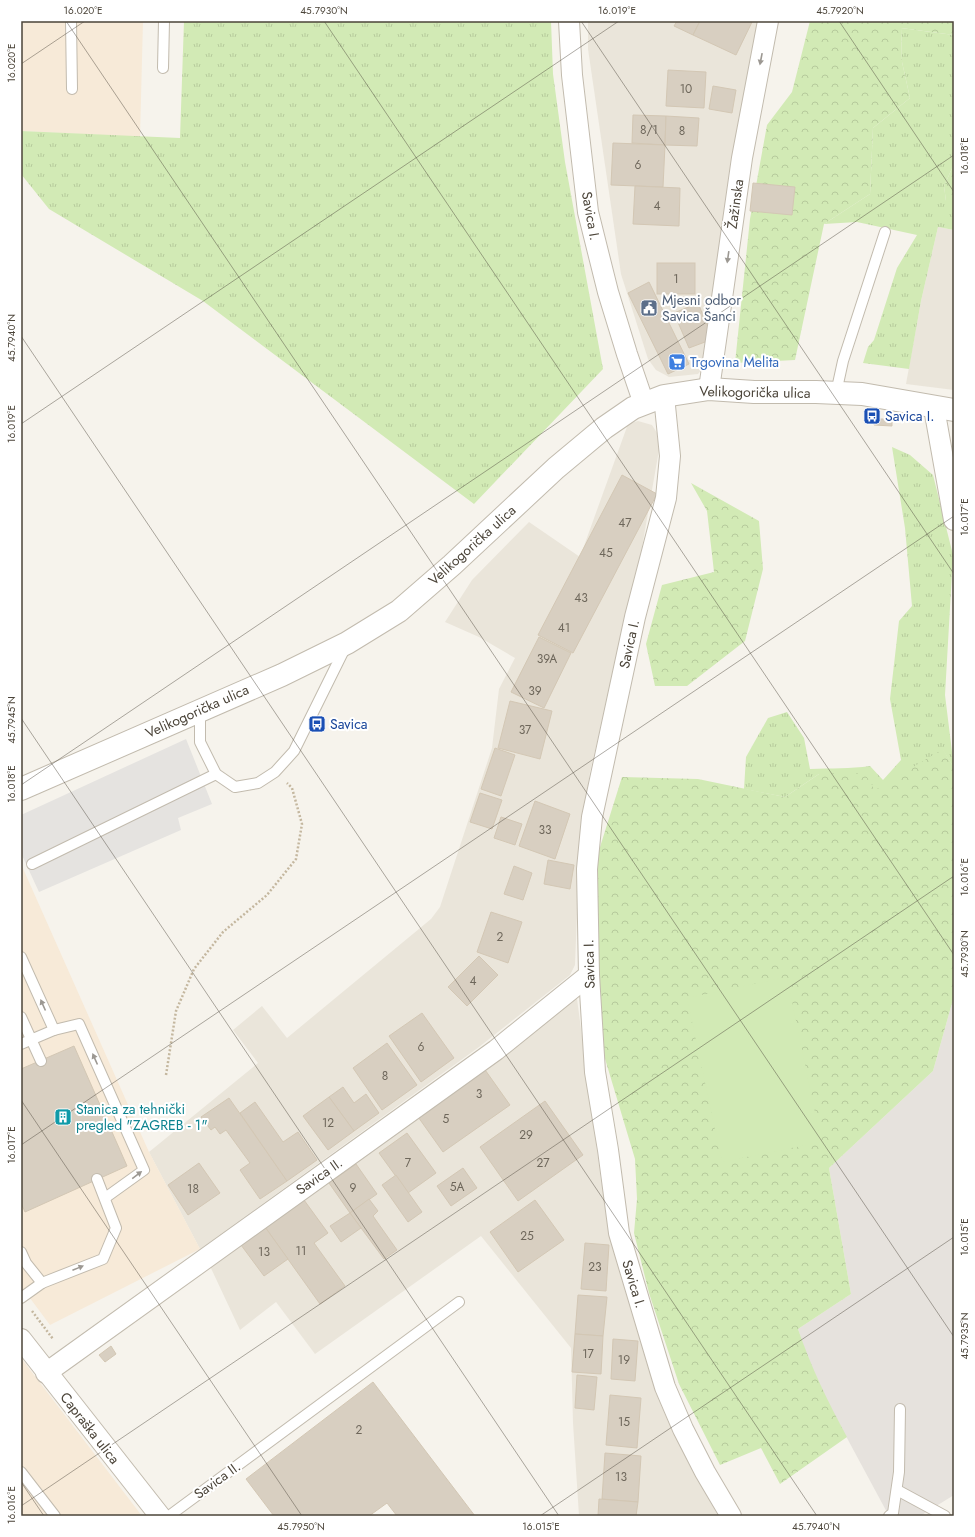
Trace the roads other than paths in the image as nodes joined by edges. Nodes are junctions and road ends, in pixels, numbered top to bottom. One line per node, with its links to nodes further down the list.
1 (71, 21): 6 (lane)
2 (164, 21): 5 (lane)
3 (569, 21): 10 (street, Savica I.)
4 (768, 21): 8 (street, Žažinska, one-way to 8)
5 (163, 68)
6 (72, 89)
7 (885, 232): 9 (lane)
8 (709, 389): 9 (street, Velikogorička ulica); 10 (street, Velikogorička ulica)
9 (836, 393): 11 (street, Velikogorička ulica)
10 (654, 400): 13 (street, Velikogorička ulica); 19 (street, Savica I.)
11 (944, 409): 12 (street, Velikogorička ulica)
12 (954, 520)
13 (347, 643): 14 (street, Velikogorička ulica); 15 (lane)
14 (200, 710): 15 (lane); 16 (street, Velikogorička ulica)
15 (216, 774): 17 (lane)
16 (21, 789)
17 (32, 864)
18 (21, 957): 21 (lane, one-way to 18)
19 (589, 975): 32 (street, Savica II.); 39 (street, Savica I.)
20 (21, 1017): 22 (lane)
21 (54, 1030): 22 (lane); 26 (lane, one-way to 21)
22 (31, 1040): 23 (lane); 24 (lane)
23 (21, 1044)
24 (41, 1060)
25 (97, 1180): 26 (lane)
26 (106, 1198): 28 (lane, one-way to 26)
27 (21, 1252): 28 (lane)
28 (42, 1283): 29 (lane)
29 (21, 1298)
30 (459, 1302): 38 (lane, Savica II.)
31 (21, 1339): 32 (street, Capraška ulica)
32 (46, 1373): 37 (street, Capraška ulica)
33 (900, 1409): 35 (lane)
34 (21, 1472): 36 (lane)
35 (897, 1490): 40 (lane); 41 (lane)
36 (55, 1516)
37 (160, 1516)
38 (169, 1516)
39 (732, 1516)
40 (888, 1516)
41 (945, 1516)

